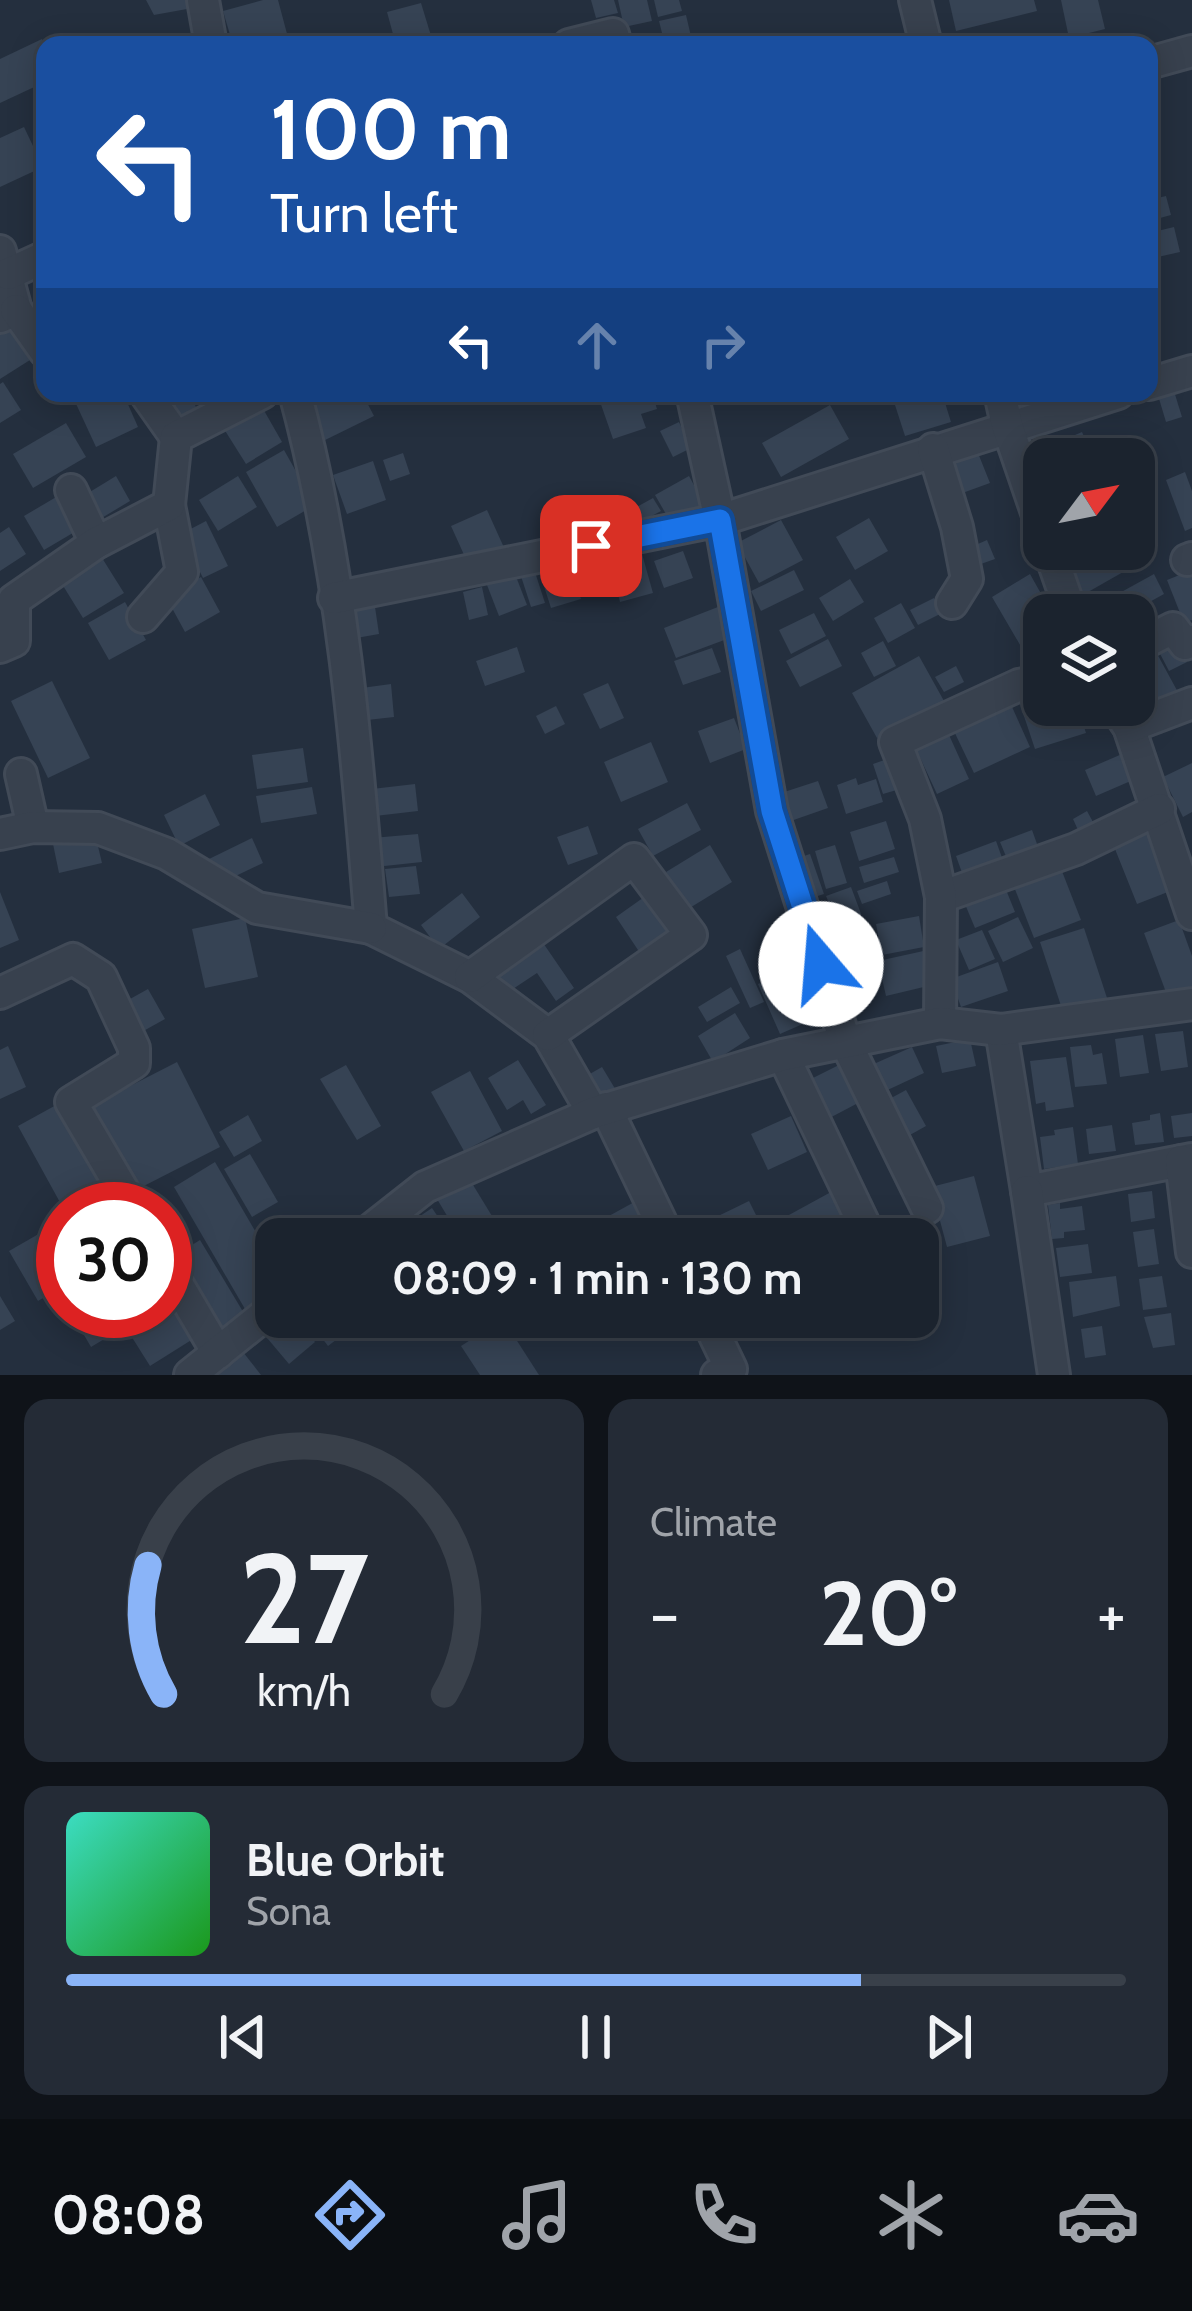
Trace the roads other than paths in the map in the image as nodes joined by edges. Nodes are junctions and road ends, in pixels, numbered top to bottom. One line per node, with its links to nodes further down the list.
1 (203, 0): 3 (street)
2 (915, 0): 4 (street)
3 (209, 36)
4 (924, 36)
5 (1192, 51): 6 (street)
6 (1158, 60)
7 (36, 258): 8 (street)
8 (4, 262): 9 (street)
9 (8, 314): 10 (street)
10 (36, 342)
11 (1192, 371): 12 (street)
12 (1158, 381)
13 (151, 402): 20 (street)
14 (244, 402): 20 (street)
15 (297, 402): 27 (street)
16 (694, 402): 25 (street)
17 (1002, 402): 19 (street)
18 (1086, 402): 19 (street)
19 (1006, 425): 21 (street); 22 (street)
20 (176, 437): 24 (street)
21 (933, 449): 25 (street); 28 (street)
22 (1023, 473)
23 (71, 490): 26 (street)
24 (169, 505): 26 (street); 29 (street)
25 (720, 520): 27 (street); 50 (street)
26 (96, 543): 32 (street)
27 (334, 598): 43 (street)
28 (952, 603)
29 (143, 617)
30 (1155, 638): 31 (street)
31 (1192, 641)
32 (0, 646)
33 (1023, 684): 41 (street)
34 (1192, 704): 35 (street)
35 (1155, 710)
36 (1126, 726): 38 (street)
37 (21, 774): 39 (street)
38 (1159, 809): 41 (street); 42 (street)
39 (33, 827): 40 (street); 43 (street)
40 (0, 834)
41 (941, 897): 47 (street)
42 (1192, 914)
43 (371, 928): 44 (street)
44 (470, 977): 49 (street); 49 (street)
45 (0, 993): 54 (street)
46 (1192, 1004): 48 (street)
47 (940, 1023): 48 (street); 50 (street)
48 (1001, 1030): 55 (street)
49 (548, 1035): 52 (street)
50 (845, 1041): 51 (street); 56 (street)
51 (783, 1055): 52 (street); 59 (street)
52 (600, 1110): 57 (street); 58 (street)
53 (1187, 1160): 55 (street); 60 (street)
54 (118, 1182)
55 (1028, 1191): 67 (street)
56 (927, 1208)
57 (385, 1218)
58 (658, 1218)
59 (861, 1218)
60 (1192, 1252)
61 (192, 1309): 64 (street)
62 (255, 1323): 64 (street)
63 (716, 1338): 66 (street)
64 (218, 1353): 65 (street)
65 (190, 1375)
66 (717, 1375)
67 (1054, 1375)

